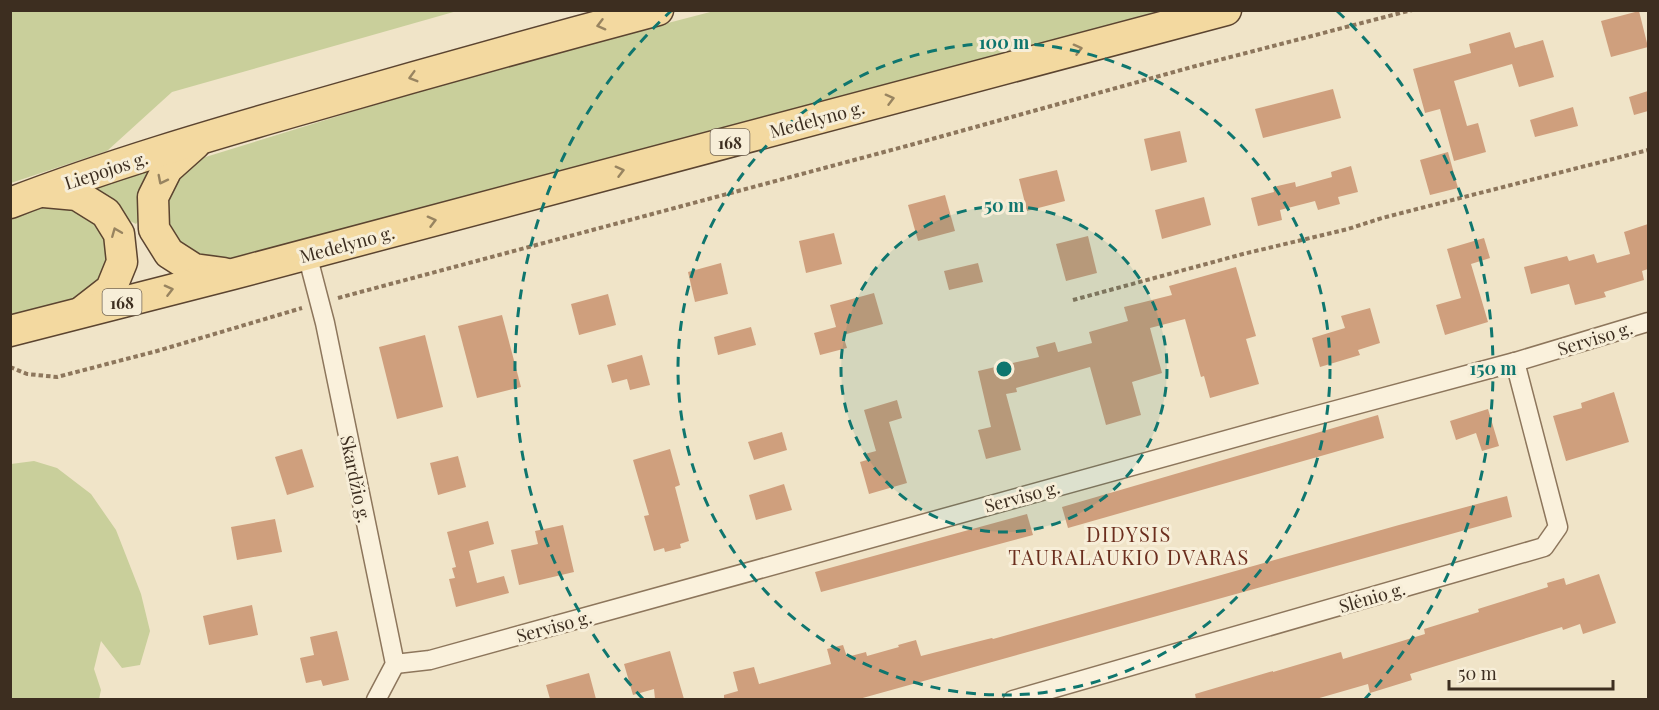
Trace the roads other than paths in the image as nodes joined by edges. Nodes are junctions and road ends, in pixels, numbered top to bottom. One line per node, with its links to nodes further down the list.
1 (658, 10): 3 (main road, one-way to 3)
2 (1226, 10): 6 (main road, Medelyno g. / 168, one-way to 2)
3 (202, 138): 4 (main road, Liepojos g.); 7 (main road, one-way to 7)
4 (40, 192): 5 (main road, Liepojos g.); 8 (main road, one-way to 4)
5 (10, 203)
6 (307, 254): 7 (main road, Medelyno g. / 168); 12 (street, Skardžio g.)
7 (233, 274): 8 (main road, 168, one-way to 7)
8 (79, 313): 10 (main road, 168)
9 (1648, 322): 11 (street, Serviso g.)
10 (10, 331)
11 (1515, 362): 12 (street, Serviso g.); 14 (street, Slėnio g.)
12 (395, 664): 13 (street)
13 (376, 699)
14 (1013, 699)

